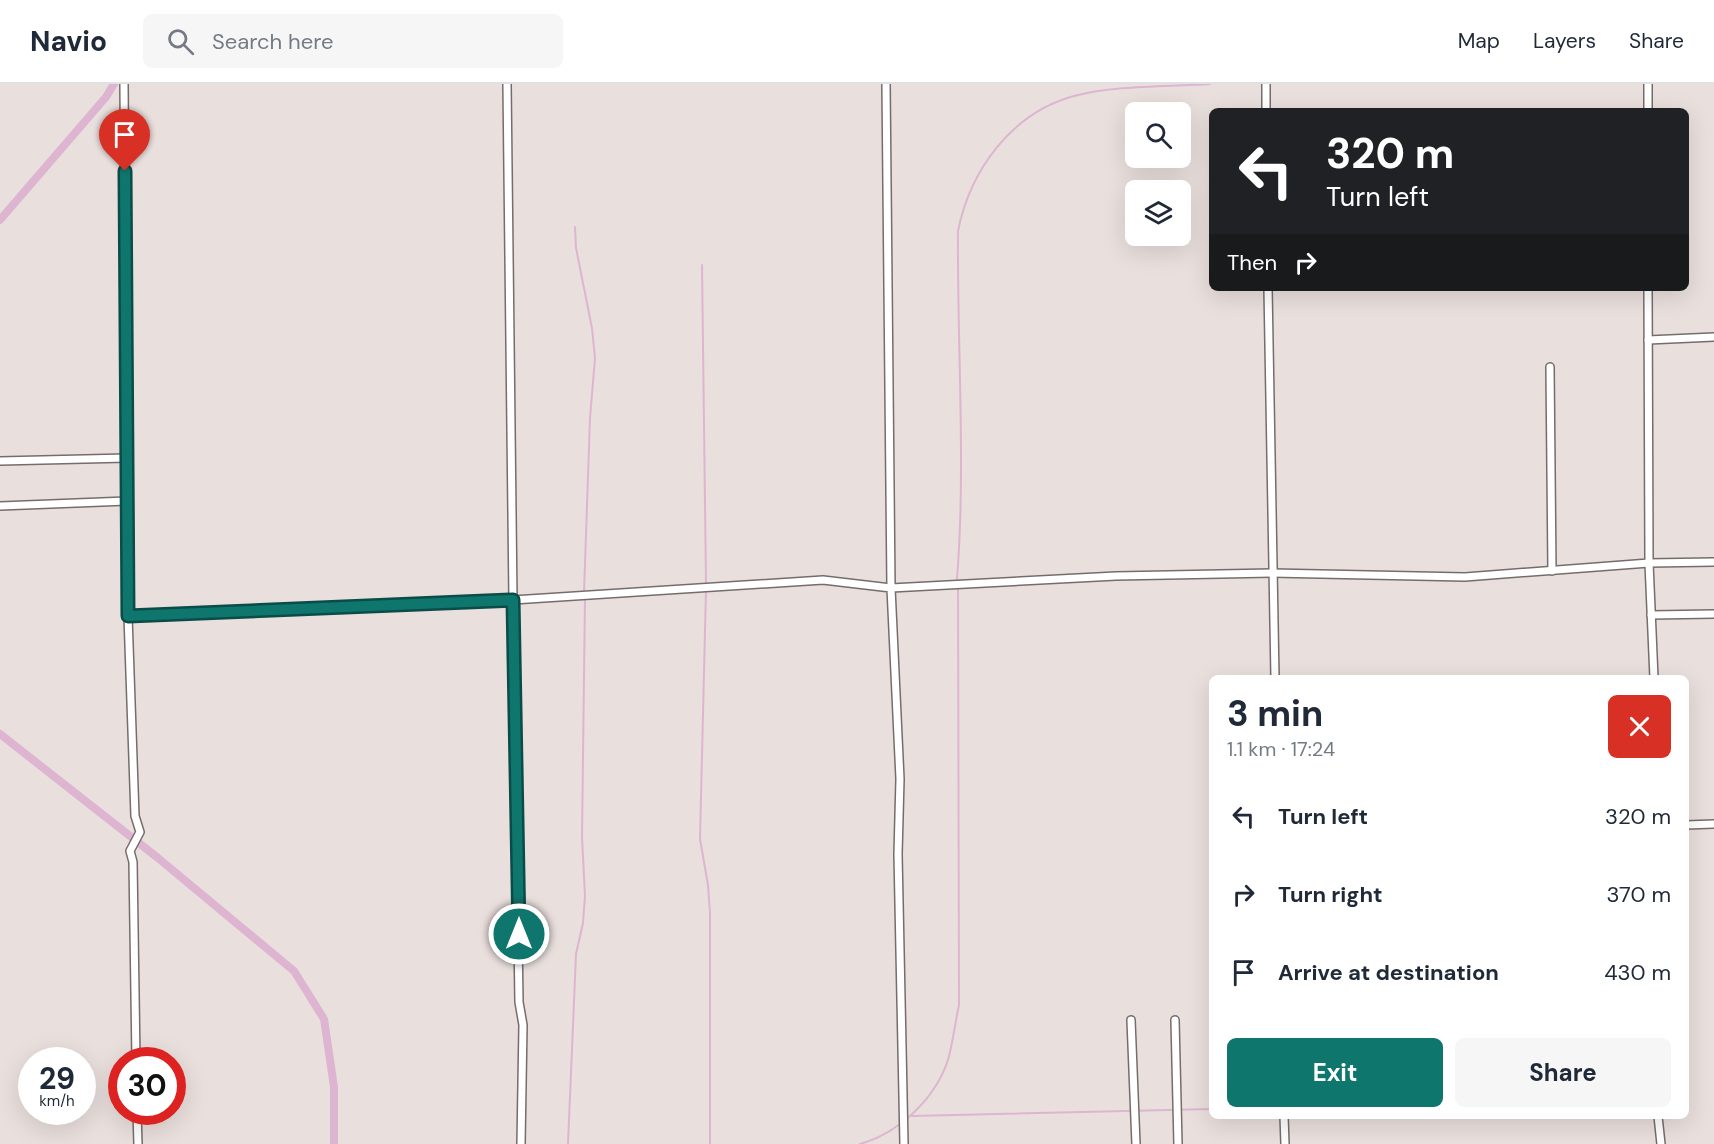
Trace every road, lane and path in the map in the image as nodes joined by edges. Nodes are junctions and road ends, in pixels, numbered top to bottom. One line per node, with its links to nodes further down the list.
1 (124, 84): 13 (street)
2 (507, 84): 22 (street)
3 (885, 84): 21 (street)
4 (1266, 84): 6 (street)
5 (1648, 84): 7 (street)
6 (1266, 108)
7 (1648, 108)
8 (1268, 291): 20 (street)
9 (1648, 291): 11 (street)
10 (1714, 337): 11 (street)
11 (1648, 340): 18 (street)
12 (1550, 367): 19 (street)
13 (127, 458): 14 (street); 15 (street)
14 (0, 462)
15 (127, 501): 16 (street); 25 (street)
16 (0, 506)
17 (1714, 562): 18 (street)
18 (1649, 563): 19 (street); 24 (street)
19 (1552, 571): 20 (street)
20 (1272, 573): 21 (street); 26 (street)
21 (891, 588): 22 (street); 38 (street)
22 (513, 600): 25 (street); 37 (street)
23 (1714, 614): 24 (street)
24 (1651, 615): 27 (street)
25 (128, 616): 32 (street)
26 (1275, 675)
27 (1654, 675)
28 (1714, 824): 29 (street)
29 (1689, 825)
30 (1131, 1020): 39 (street)
31 (1175, 1020): 40 (street)
32 (136, 1047)
33 (1284, 1119): 41 (street)
34 (1658, 1119): 42 (street)
35 (137, 1125): 36 (street)
36 (138, 1144)
37 (521, 1144)
38 (904, 1144)
39 (1136, 1144)
40 (1178, 1144)
41 (1285, 1144)
42 (1661, 1144)

